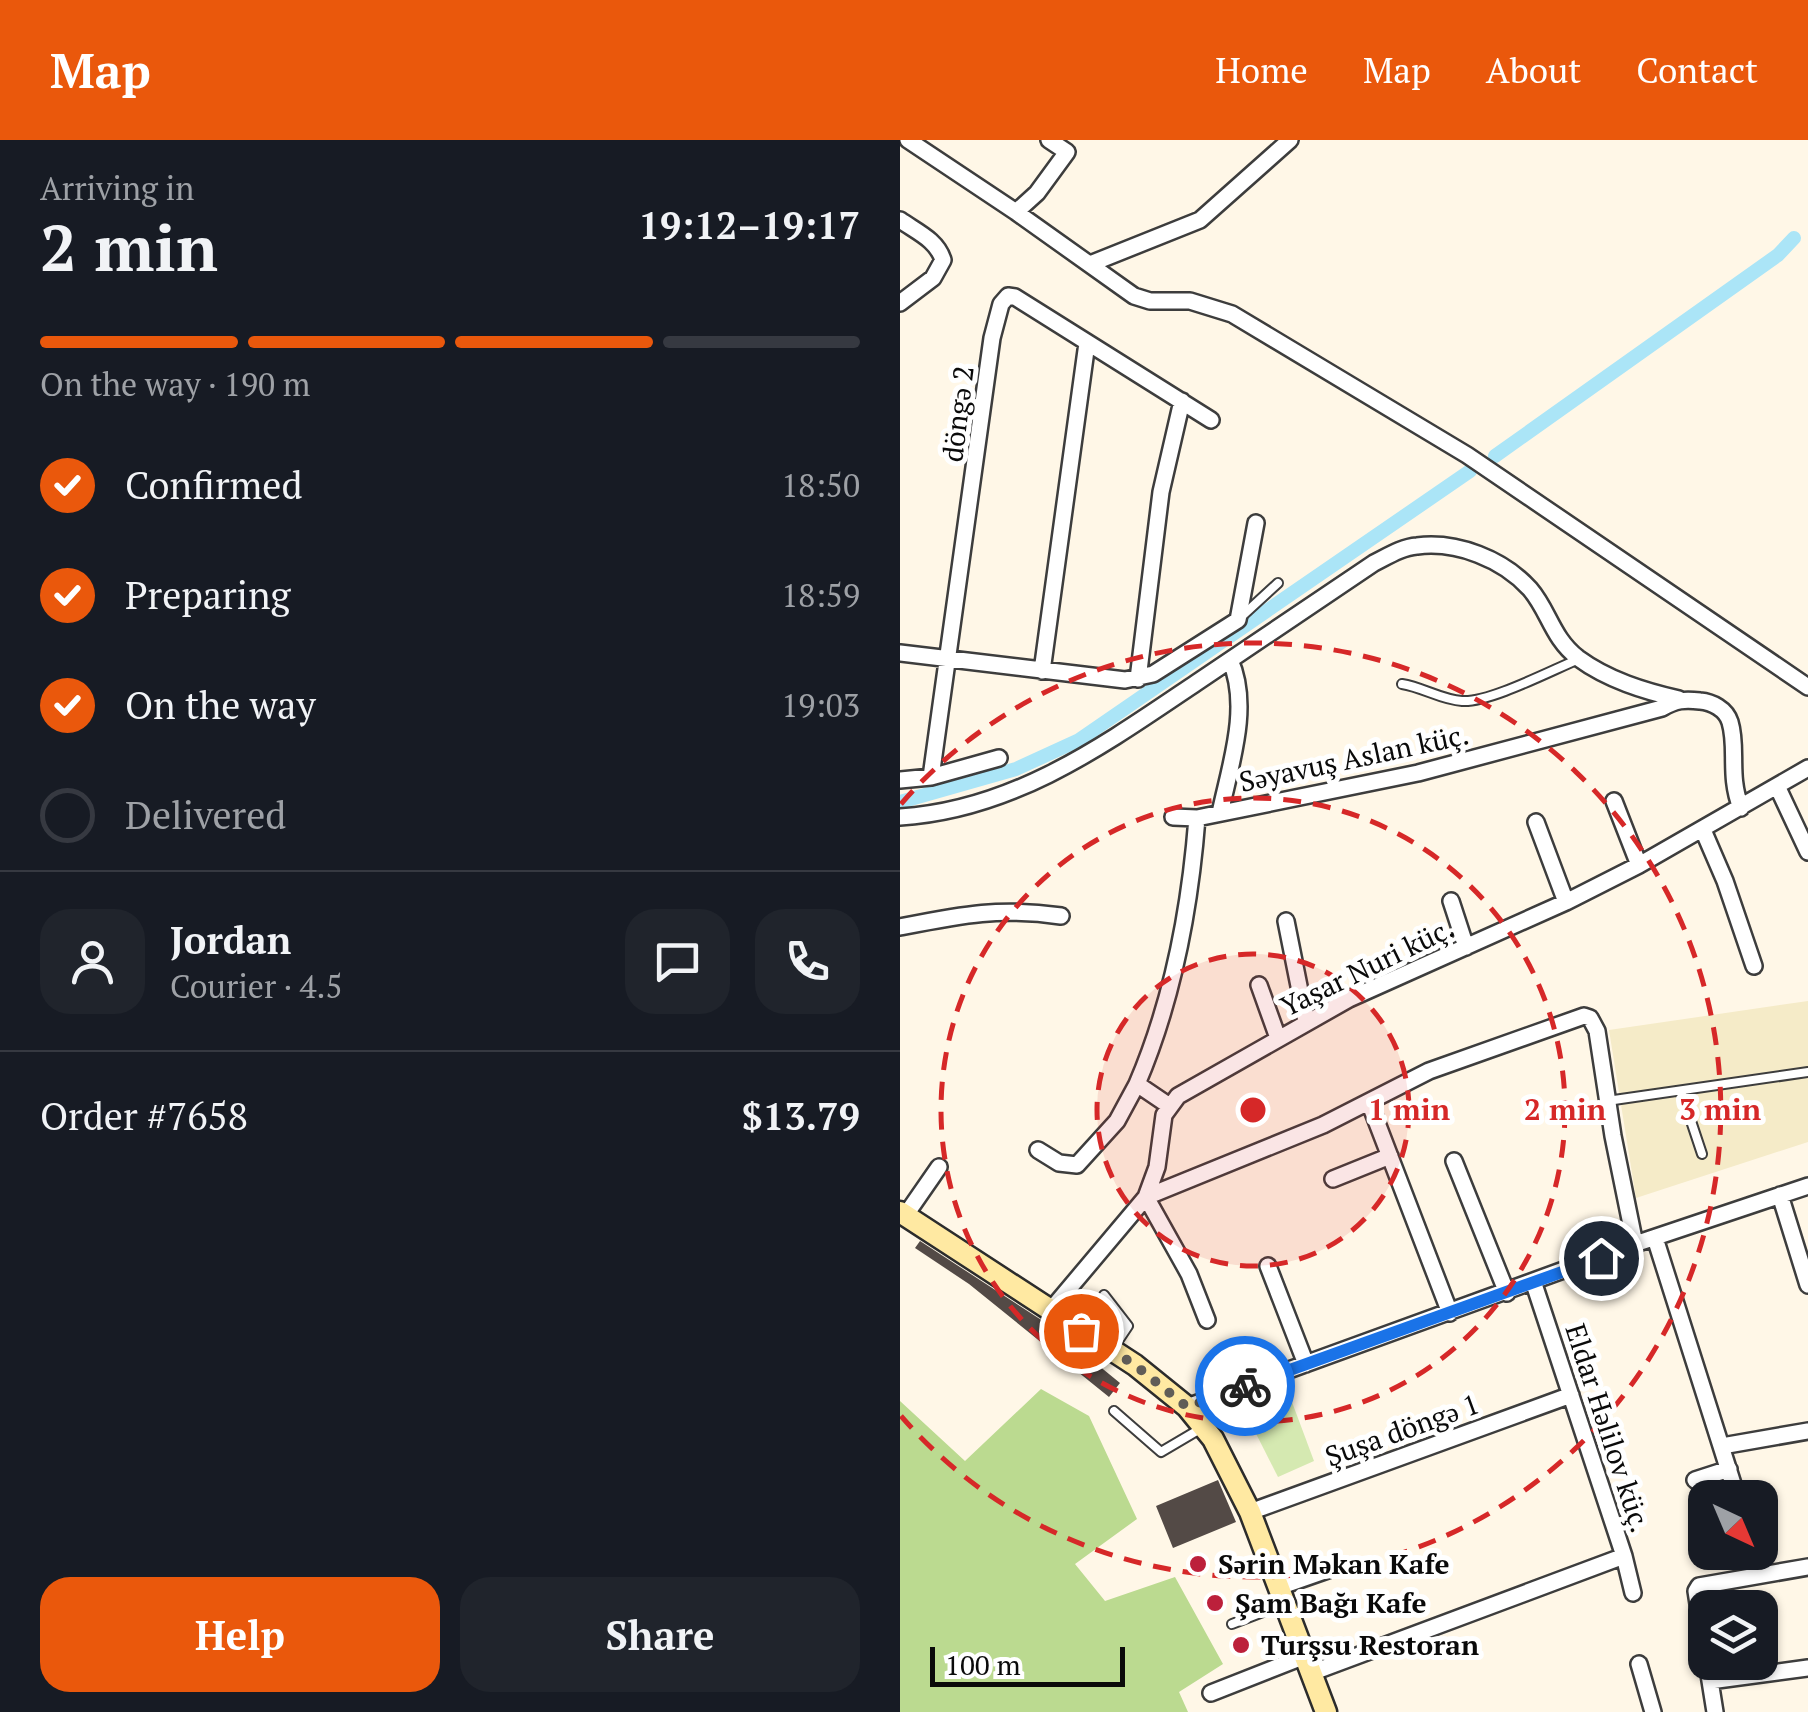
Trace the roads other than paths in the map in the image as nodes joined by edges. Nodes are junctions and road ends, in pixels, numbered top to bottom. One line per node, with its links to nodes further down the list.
1 (908, 140): 5 (street)
2 (1049, 140): 4 (street)
3 (1290, 140): 7 (street)
4 (1070, 146): 5 (street)
5 (1016, 212): 7 (street)
6 (904, 228): 8 (street)
7 (1090, 264): 22 (street)
8 (900, 303)
9 (1087, 342): 10 (street, döngə 2); 17 (street, döngə 2); 19 (street)
10 (1182, 402): 11 (street, döngə 2); 20 (street)
11 (1211, 420)
12 (1256, 524): 14 (street)
13 (1278, 583): 14 (lane)
14 (1238, 620): 20 (street)
15 (900, 653): 17 (street)
16 (1579, 658): 18 (street); 21 (lane); 23 (street)
17 (948, 660): 19 (street); 26 (street, döngə 2)
18 (1230, 660): 31 (street); 32 (street)
19 (1042, 670): 20 (street)
20 (1138, 679)
21 (1402, 684)
22 (1808, 687)
23 (1678, 699): 30 (street); 31 (street, Səyavuş Aslan küç.)
24 (999, 758): 26 (street)
25 (1808, 768): 28 (street, Yaşar Nuri küç.)
26 (931, 777): 27 (street)
27 (900, 780)
28 (1778, 786): 30 (street, Yaşar Nuri küç.); 37 (street)
29 (1614, 802): 38 (street)
30 (1741, 808): 36 (street, Yaşar Nuri küç.)
31 (1220, 814): 34 (street, Səyavuş Aslan küç.)
32 (900, 817)
33 (1173, 817): 34 (street, Səyavuş Aslan küç.)
34 (1197, 818): 50 (street)
35 (1536, 822): 40 (street)
36 (1702, 830): 38 (street, Yaşar Nuri küç.); 45 (street)
37 (1808, 852)
38 (1639, 864): 40 (street, Yaşar Nuri küç.)
39 (1451, 901): 44 (street)
40 (1566, 902): 44 (street, Yaşar Nuri küç.)
41 (1062, 916): 43 (street)
42 (1286, 922): 47 (street)
43 (900, 927)
44 (1466, 947): 47 (street, Yaşar Nuri küç.)
45 (1754, 966)
46 (1259, 986): 48 (street)
47 (1306, 1021): 48 (street, Yaşar Nuri küç.)
48 (1278, 1038): 54 (street, Yaşar Nuri küç.)
49 (1808, 1072): 51 (lane)
50 (1137, 1084): 54 (street); 55 (street)
51 (1680, 1091): 52 (lane); 56 (lane)
52 (1607, 1101): 53 (street); 66 (street)
53 (1369, 1102): 57 (street); 63 (street)
54 (1168, 1106): 63 (street)
55 (1038, 1150)
56 (1702, 1154)
57 (1390, 1156): 60 (street); 73 (street)
58 (1454, 1161): 70 (street)
59 (938, 1167): 64 (street)
60 (1333, 1179)
61 (1808, 1186): 62 (street)
62 (1780, 1195): 65 (street); 69 (street)
63 (1146, 1197): 72 (street); 74 (street)
64 (902, 1214): 72 (street)
65 (1655, 1238): 66 (street); 82 (street)
66 (1635, 1244): 68 (street)
67 (1268, 1266): 76 (street)
68 (1534, 1284): 70 (street); 77 (street, Eldar Həlilov küç.)
69 (1808, 1285)
70 (1507, 1293): 73 (street)
71 (1104, 1295): 75 (lane)
72 (1050, 1312): 75 (street)
73 (1450, 1313): 76 (street)
74 (1207, 1320)
75 (1112, 1350): 78 (street)
76 (1306, 1364): 78 (street)
77 (1571, 1395): 86 (street, Şuşa döngə 1); 87 (street, Eldar Həlilov küç.)
78 (1187, 1407): 80 (street)
79 (1114, 1411): 80 (lane)
80 (1204, 1426): 86 (street)
81 (1808, 1430): 82 (street)
82 (1722, 1446): 83 (street)
83 (1729, 1469): 84 (street); 85 (street)
84 (1695, 1480)
85 (1732, 1480)
86 (1250, 1512): 92 (street)
87 (1624, 1556): 91 (street); 94 (street, Eldar Həlilov küç.)
88 (1342, 1565): 92 (street)
89 (1808, 1567): 90 (street)
90 (1696, 1590)
91 (1633, 1593)
92 (1282, 1595): 93 (lane); 94 (street)
93 (1232, 1624)
94 (1308, 1664): 98 (street, Eldar Həlilov küç.); 99 (street)
95 (1639, 1664): 100 (street)
96 (1808, 1668): 97 (street)
97 (1710, 1682): 101 (street)
98 (1211, 1693)
99 (1326, 1712)
100 (1654, 1712)
101 (1715, 1712)

